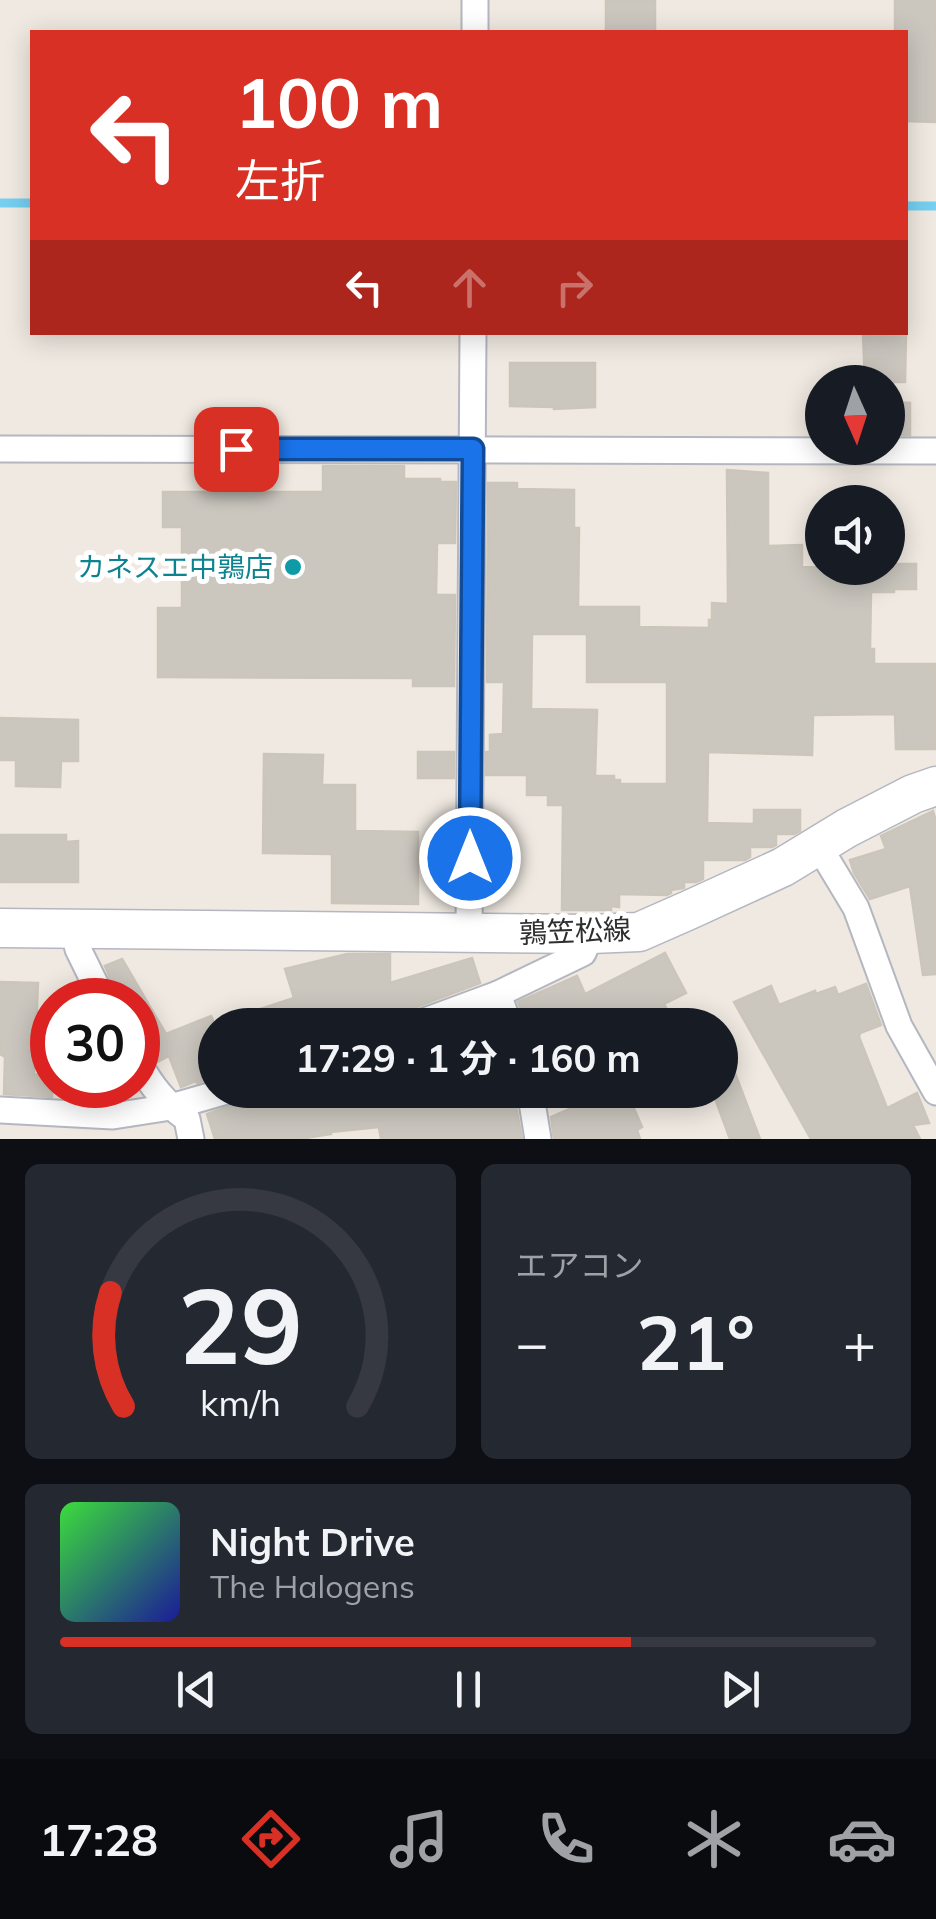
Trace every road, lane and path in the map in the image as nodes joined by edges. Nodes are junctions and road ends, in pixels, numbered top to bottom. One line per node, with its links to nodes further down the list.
1 (475, 0): 2 (street)
2 (475, 30)
3 (473, 335): 5 (street)
4 (0, 449): 5 (street)
5 (473, 449): 6 (street); 11 (street)
6 (936, 451)
7 (936, 786): 8 (main road, 鶉笠松線)
8 (818, 846): 12 (main road, 鶉笠松線); 17 (street)
9 (0, 928): 10 (main road, 鶉笠松線)
10 (73, 929): 11 (main road, 鶉笠松線); 13 (street)
11 (469, 932): 12 (main road, 鶉笠松線)
12 (590, 934): 14 (street)
13 (92, 978)
14 (498, 994): 15 (street); 16 (street)
15 (460, 1008)
16 (503, 1008)
17 (936, 1092)
18 (160, 1096): 20 (street)
19 (198, 1099): 20 (street)
20 (171, 1107): 22 (street); 23 (street)
21 (533, 1108): 24 (street)
22 (0, 1110)
23 (191, 1139)
24 (538, 1139)

